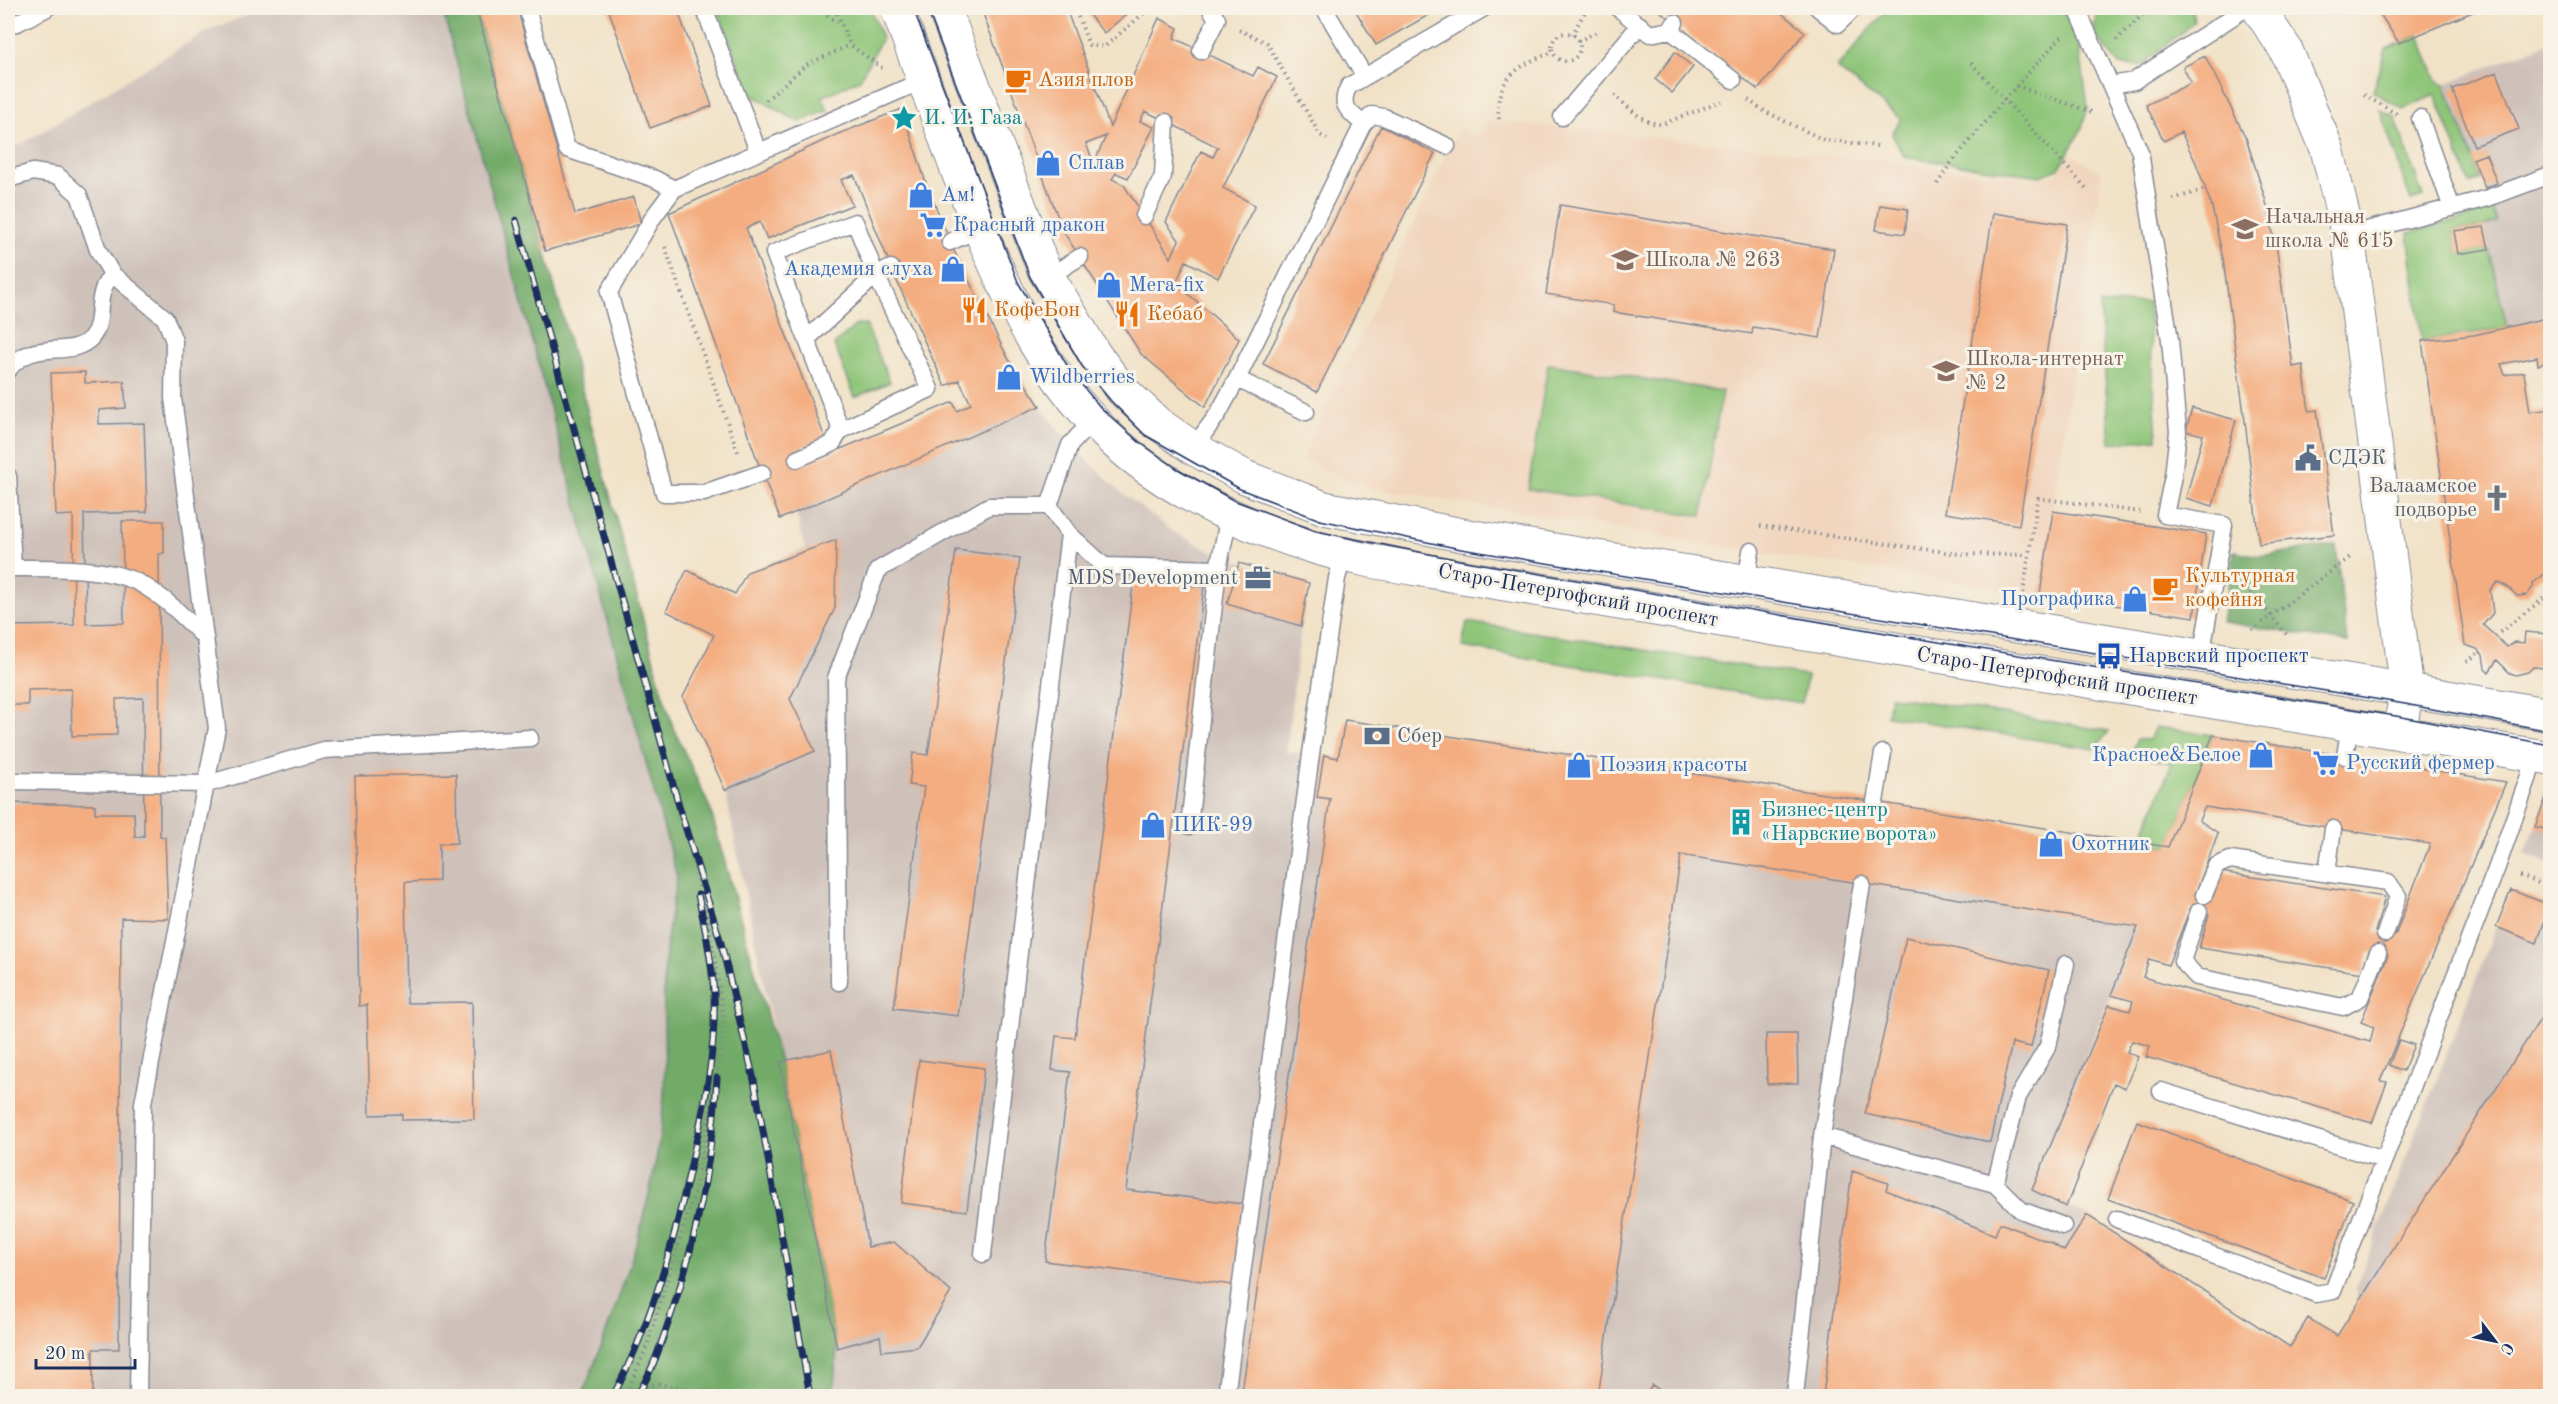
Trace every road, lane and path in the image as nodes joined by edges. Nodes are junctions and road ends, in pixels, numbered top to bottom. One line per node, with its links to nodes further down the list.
1 (48, 8): 21 (lane)
2 (527, 8): 56 (lane)
3 (704, 8): 50 (lane)
4 (817, 8): 23 (path)
5 (835, 8): 23 (path)
6 (897, 8): 34 (main road, Старо-Петергофский проспект)
7 (944, 8): 68 (main road, Старо-Петергофский проспект)
8 (1150, 8): 19 (path)
9 (1324, 8): 33 (lane)
10 (1484, 8): 33 (lane)
11 (1587, 8): 25 (path)
12 (1618, 8): 22 (lane)
13 (1818, 8): 14 (lane)
14 (1854, 8)
15 (2150, 8): 26 (path)
16 (2246, 8): 35 (lane)
17 (2258, 8): 63 (main road)
18 (2078, 9): 35 (lane)
19 (1076, 11)
20 (1213, 13): 28 (lane); 51 (path)
21 (8, 25)
22 (1640, 25): 32 (lane); 37 (lane)
23 (842, 26): 27 (path)
24 (2068, 29): 36 (path)
25 (1572, 35): 29 (path); 29 (path)
26 (2119, 37)
27 (850, 45): 30 (path); 41 (path)
28 (1201, 51)
29 (1553, 52): 44 (path)
30 (870, 59)
31 (1971, 63): 40 (path)
32 (1598, 75): 39 (path); 42 (lane)
33 (1365, 77): 47 (lane)
34 (924, 80): 50 (lane); 62 (main road, Старо-Петергофский проспект)
35 (2112, 85): 46 (lane)
36 (2016, 87): 40 (path); 46 (path)
37 (1736, 88): 49 (path)
38 (2364, 95): 43 (path)
39 (1730, 98)
40 (2004, 100): 54 (path); 55 (path)
41 (764, 102)
42 (1562, 117)
43 (2420, 118): 59 (lane)
44 (1499, 119)
45 (1166, 122): 61 (lane)
46 (2128, 123): 80 (lane)
47 (1363, 124): 48 (lane); 51 (lane)
48 (1447, 146)
49 (1878, 146)
50 (758, 151): 56 (lane)
51 (1350, 151): 71 (lane)
52 (2550, 175): 59 (lane)
53 (8, 179): 67 (lane)
54 (1937, 184)
55 (2086, 188)
56 (674, 189): 60 (lane)
57 (2206, 189): 58 (path)
58 (2199, 191)
59 (2452, 208): 63 (lane)
60 (654, 216): 78 (path); 78 (lane)
61 (1144, 216)
62 (979, 229): 64 (lane); 73 (main road, Старо-Петергофский проспект)
63 (2348, 235): 100 (main road)
64 (950, 242)
65 (1080, 257): 68 (lane)
66 (884, 271): 69 (lane); 69 (lane); 74 (lane)
67 (112, 274): 70 (lane); 95 (lane)
68 (1048, 277): 75 (main road, Старо-Петергофский проспект)
69 (807, 339): 74 (lane)
70 (8, 370)
71 (1237, 379): 72 (lane); 75 (lane)
72 (1306, 412)
73 (1093, 420): 79 (lane); 81 (main road, Старо-Петергофский проспект)
74 (842, 430): 76 (lane)
75 (1193, 448): 98 (main road, Старо-Петергофский проспект)
76 (797, 459)
77 (8, 476): 88 (lane)
78 (755, 476)
79 (1049, 506): 83 (lane); 119 (lane)
80 (2165, 515): 84 (lane); 86 (path)
81 (1229, 516): 85 (main road, Старо-Петергофский проспект); 89 (lane)
82 (1755, 526): 86 (path)
83 (1069, 534): 89 (lane); 126 (lane)
84 (2219, 553): 92 (path); 98 (lane)
85 (1344, 554): 102 (main road, Старо-Петергофский проспект); 130 (lane)
86 (2028, 555): 91 (path)
87 (2350, 557): 92 (path)
88 (10, 568): 95 (lane)
89 (1218, 569): 112 (lane)
90 (2550, 597): 94 (path)
91 (2023, 600)
92 (2271, 615): 93 (path); 96 (path)
93 (2245, 634)
94 (2495, 636)
95 (205, 638): 109 (lane)
96 (2293, 642)
97 (2480, 651): 99 (path)
98 (2201, 657): 100 (main road, Старо-Петергофский проспект)
99 (2467, 662)
100 (2407, 690): 101 (main road, Старо-Петергофский проспект); 103 (main road)
101 (2550, 710)
102 (2350, 725): 103 (main road, Старо-Петергофский проспект); 106 (lane)
103 (2399, 733): 107 (main road, Старо-Петергофский проспект)
104 (530, 738): 109 (lane)
105 (1883, 753): 110 (lane)
106 (2345, 756)
107 (2542, 757): 122 (lane)
108 (8, 781): 109 (lane)
109 (207, 784): 128 (lane)
110 (1875, 802)
111 (681, 813): 127 (path)
112 (1189, 826)
113 (2333, 829): 114 (lane)
114 (2327, 873): 116 (lane); 117 (lane)
115 (1862, 884): 121 (lane)
116 (2385, 934)
117 (2378, 953)
118 (2066, 964): 123 (lane)
119 (839, 982)
120 (2161, 1091): 122 (lane)
121 (1822, 1136): 123 (lane); 131 (lane)
122 (2384, 1160): 124 (lane)
123 (1995, 1184): 125 (lane)
124 (2117, 1219)
125 (2063, 1226)
126 (983, 1254)
127 (626, 1395): 129 (path)
128 (138, 1396)
129 (734, 1396)
130 (1226, 1396)
131 (1795, 1396)

